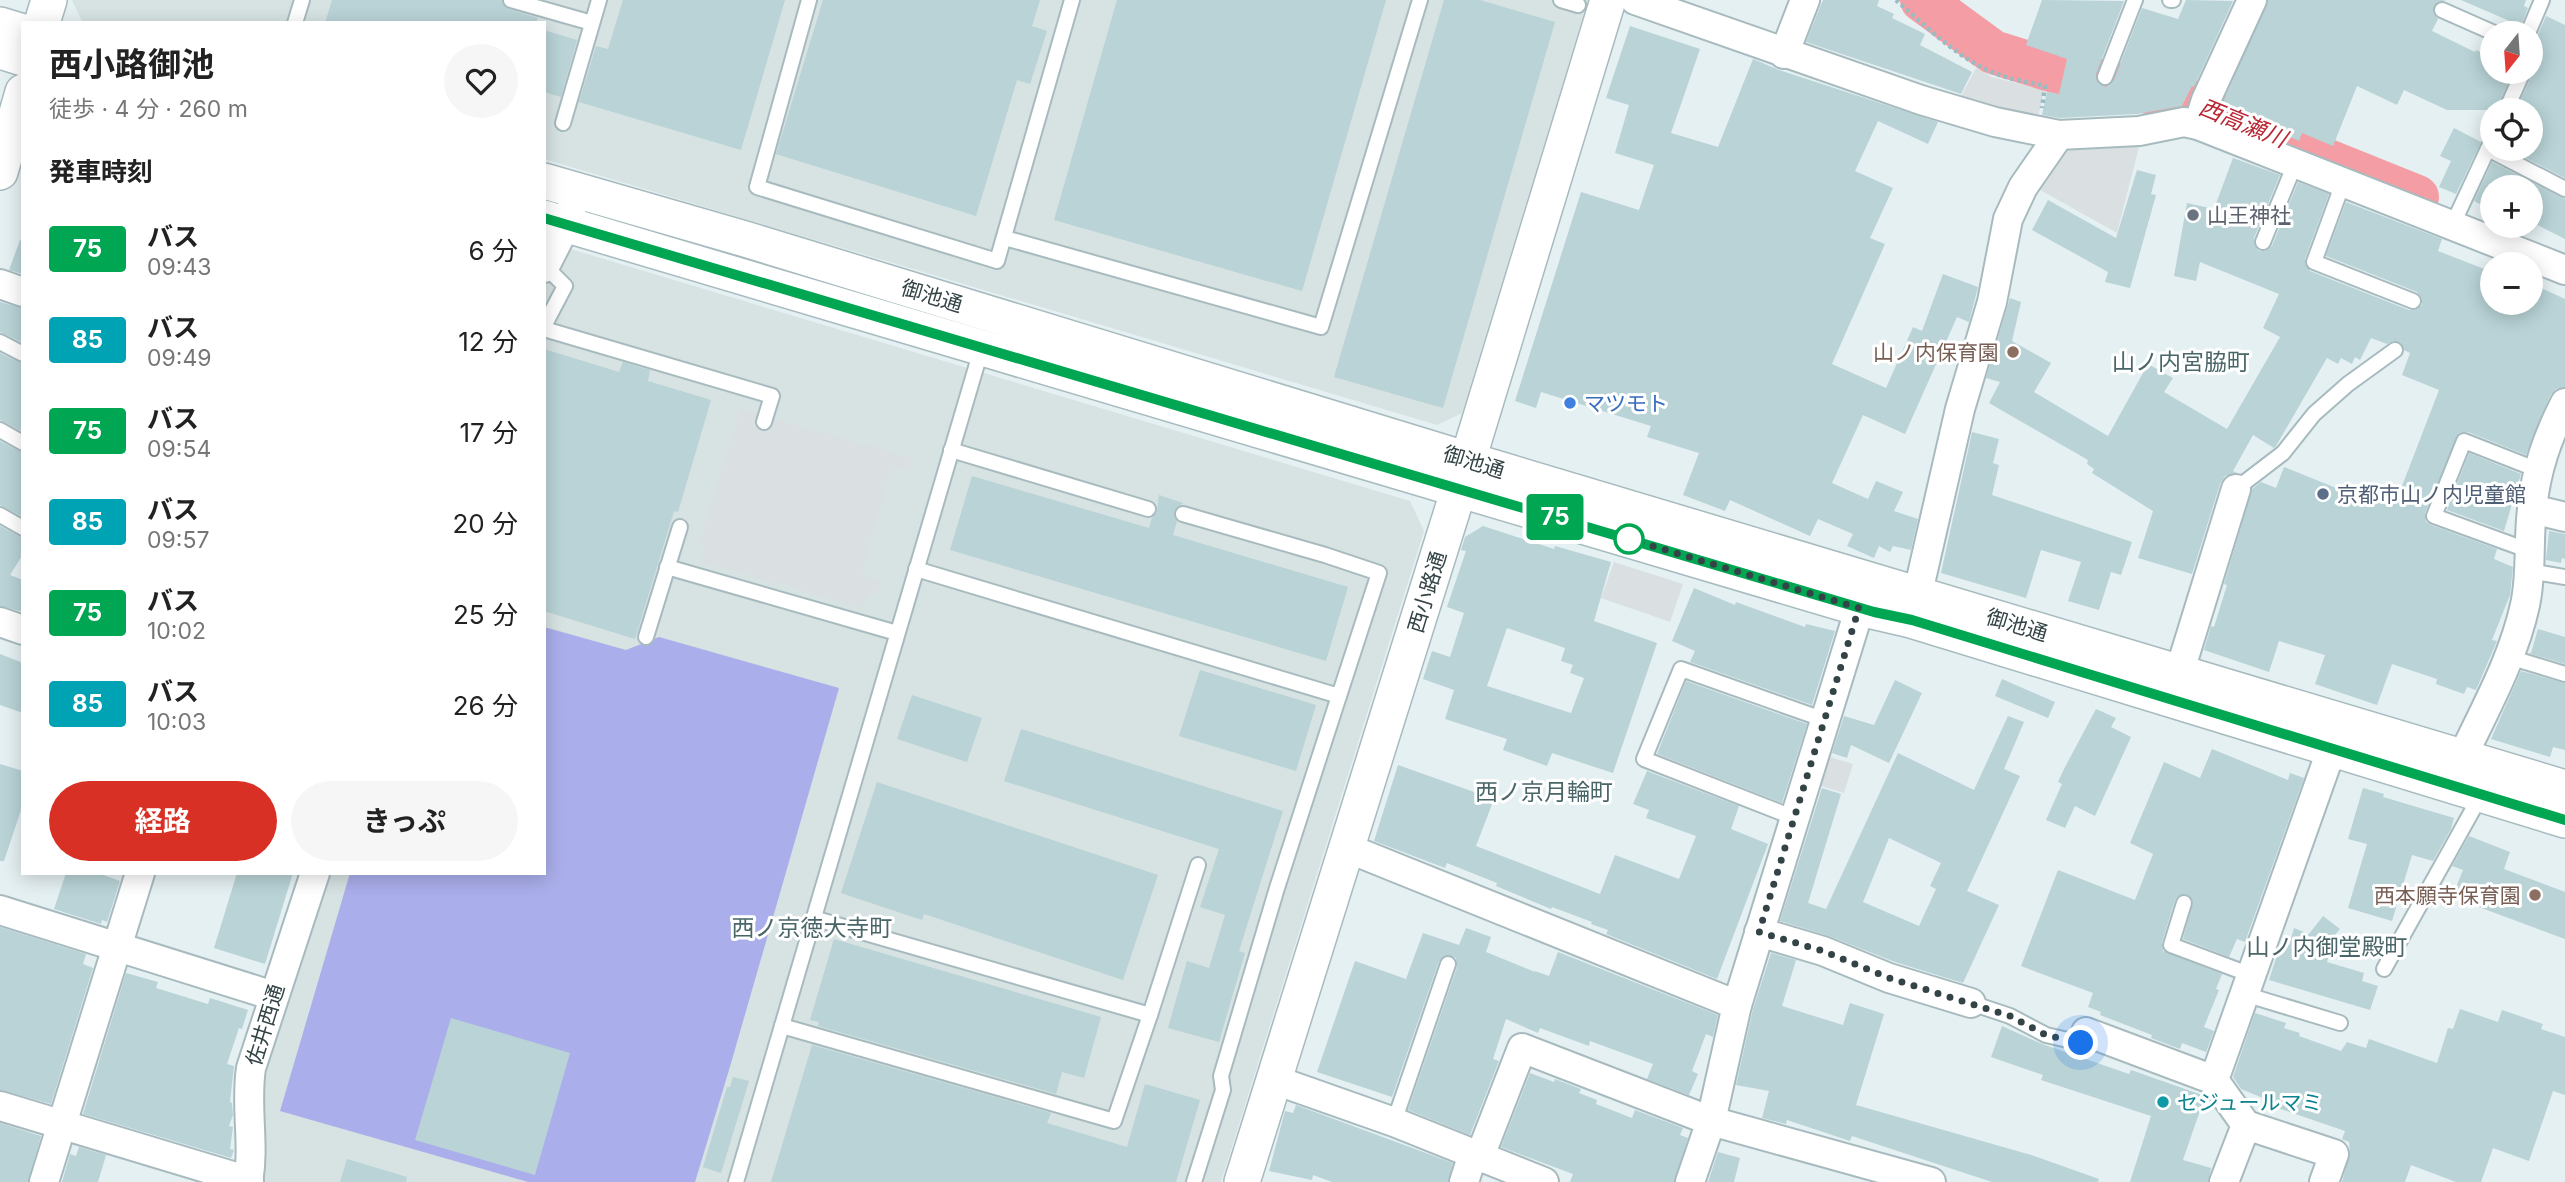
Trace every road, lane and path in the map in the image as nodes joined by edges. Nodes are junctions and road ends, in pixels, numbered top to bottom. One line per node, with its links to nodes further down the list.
1 (49, 0): 17 (street)
2 (302, 0): 18 (lane)
3 (511, 0): 20 (lane)
4 (599, 0): 20 (lane)
5 (809, 0): 41 (lane)
6 (1072, 0): 41 (lane)
7 (1420, 0): 41 (lane)
8 (1561, 0): 15 (lane)
9 (1634, 0): 25 (street)
10 (1804, 0): 25 (street)
11 (1896, 0): 31 (path)
12 (2135, 0): 27 (lane)
13 (2252, 0): 29 (street)
14 (2542, 0): 19 (lane)
15 (1593, 2): 61 (street, 西小路通)
16 (2442, 10): 22 (lane)
17 (44, 21)
18 (296, 21)
19 (2533, 21)
20 (592, 23): 30 (lane)
21 (0, 25): 23 (street)
22 (2480, 27)
23 (21, 31)
24 (0, 51): 26 (street)
25 (1784, 54): 31 (street)
26 (21, 57)
27 (2105, 77)
28 (21, 99): 35 (street)
29 (2202, 114): 31 (street); 34 (street)
30 (563, 123)
31 (2048, 133): 75 (street)
32 (2482, 161): 40 (lane)
33 (2519, 161): 38 (lane)
34 (2295, 164): 36 (street); 42 (lane)
35 (0, 172)
36 (2343, 183): 40 (street); 48 (lane)
37 (560, 186): 39 (street); 51 (street, 御池通)
38 (2565, 188)
39 (555, 222): 43 (street); 51 (street, 御池通)
40 (2452, 226): 45 (street)
41 (1005, 238)
42 (2263, 242)
43 (546, 262)
44 (546, 268): 49 (lane)
45 (2565, 270)
46 (0, 284): 47 (street)
47 (21, 291)
48 (2413, 301)
49 (546, 324)
50 (546, 329): 56 (lane)
51 (986, 331): 59 (lane); 61 (street, 御池通)
52 (0, 342): 54 (lane)
53 (2395, 350): 62 (lane)
54 (21, 353)
55 (2565, 403): 60 (street)
56 (764, 422)
57 (0, 430): 58 (lane)
58 (21, 442)
59 (951, 450): 63 (lane); 72 (lane)
60 (2538, 470): 64 (street); 70 (lane)
61 (1464, 475): 74 (street, 御池通); 90 (street, 西小路通)
62 (2236, 489): 82 (street)
63 (1148, 509)
64 (2532, 509): 67 (street); 70 (street)
65 (1183, 514): 83 (lane)
66 (0, 516): 68 (lane)
67 (2565, 517)
68 (21, 527)
69 (680, 527): 71 (lane)
70 (2529, 561): 73 (lane); 80 (street)
71 (667, 567): 78 (lane); 79 (lane)
72 (916, 569): 78 (lane); 83 (lane)
73 (2565, 577)
74 (1864, 593): 75 (street, 御池通); 84 (street)
75 (1915, 607): 82 (street, 御池通)
76 (0, 621): 77 (street)
77 (21, 629)
78 (897, 633): 96 (lane)
79 (646, 637)
80 (2509, 657): 81 (lane); 86 (street)
81 (2565, 674)
82 (2175, 686): 85 (street, 御池通)
83 (1339, 696): 120 (lane)
84 (1825, 720): 88 (street); 88 (lane)
85 (2337, 736): 86 (street, 御池通); 101 (street)
86 (2464, 780): 87 (street, 御池通); 89 (street, 御池通); 100 (lane)
87 (2565, 788)
88 (1795, 818): 97 (street)
89 (2565, 820)
90 (1347, 848): 104 (street); 109 (street, 西小路通)
91 (1198, 865): 105 (lane)
92 (139, 875): 98 (street)
93 (314, 875): 102 (street, 佐井西通)
94 (2184, 903): 101 (lane)
95 (0, 910): 98 (street)
96 (813, 918): 105 (lane); 107 (lane)
97 (1759, 932): 103 (street); 104 (street)
98 (117, 947): 102 (street); 115 (street)
99 (1448, 964): 113 (lane)
100 (2384, 968)
101 (2247, 985): 106 (lane); 110 (street)
102 (274, 996): 117 (street, 佐井西通)
103 (1971, 1003): 108 (lane)
104 (1737, 1005): 112 (street)
105 (1150, 1015): 107 (lane)
106 (2340, 1023)
107 (782, 1026): 119 (lane)
108 (2085, 1032): 110 (street)
109 (1275, 1080): 113 (street); 121 (street, 西小路通)
110 (2214, 1080): 114 (street)
111 (0, 1106): 115 (street)
112 (1712, 1121): 116 (street); 124 (street); 125 (street)
113 (1394, 1122): 116 (street)
114 (2246, 1125): 126 (street); 127 (street)
115 (62, 1126): 117 (street); 118 (street)
116 (1476, 1155): 122 (street); 123 (street)
117 (249, 1181)
118 (44, 1182)
119 (736, 1182)
120 (1194, 1182)
121 (1242, 1182)
122 (1464, 1182)
123 (1544, 1182)
124 (1690, 1182)
125 (1931, 1182)
126 (2224, 1182)
127 (2324, 1182)

